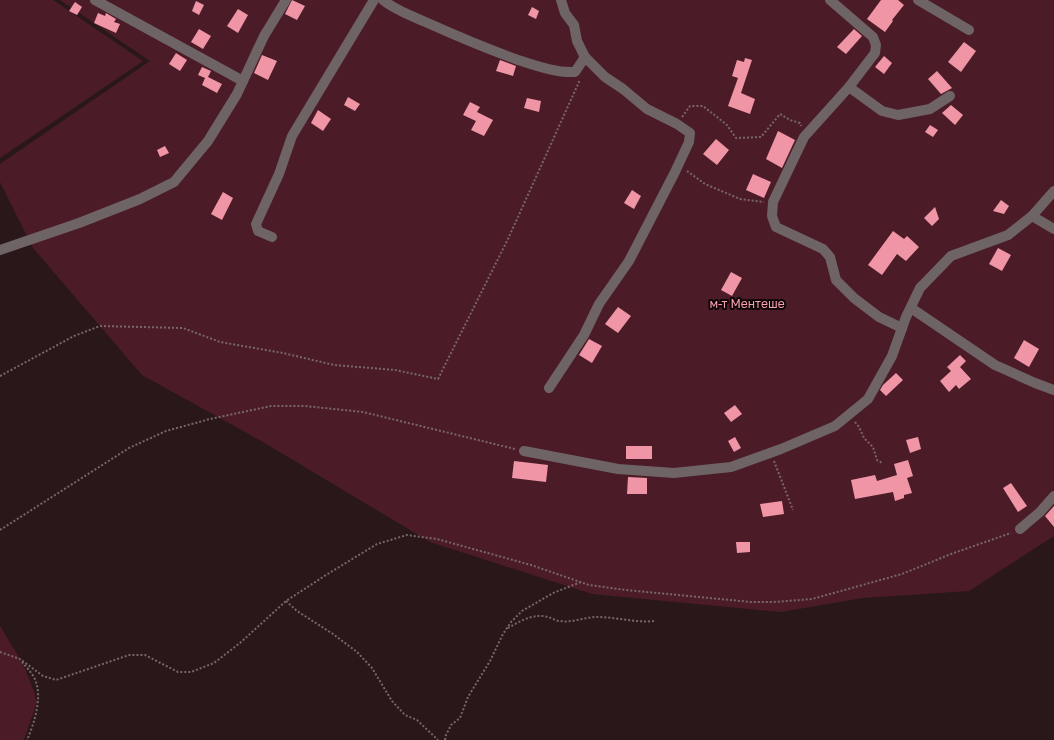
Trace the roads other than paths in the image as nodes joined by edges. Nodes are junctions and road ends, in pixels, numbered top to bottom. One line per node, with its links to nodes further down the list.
1 (95, 0): 10 (street)
2 (286, 0): 10 (street)
3 (374, 0): 16 (street)
4 (384, 0): 9 (street)
5 (561, 0): 9 (street)
6 (830, 0): 11 (street)
7 (918, 0): 8 (street)
8 (969, 30)
9 (585, 57): 20 (street)
10 (243, 81): 17 (street)
11 (849, 87): 12 (street); 19 (street)
12 (950, 96)
13 (1054, 191): 14 (street)
14 (1032, 216): 15 (street); 18 (street)
15 (1054, 229)
16 (272, 237)
17 (0, 250)
18 (911, 308): 19 (street); 21 (street)
19 (902, 328): 22 (street)
20 (550, 388)
21 (1054, 390)
22 (524, 451)
23 (1054, 496): 24 (street)
24 (1020, 529)

